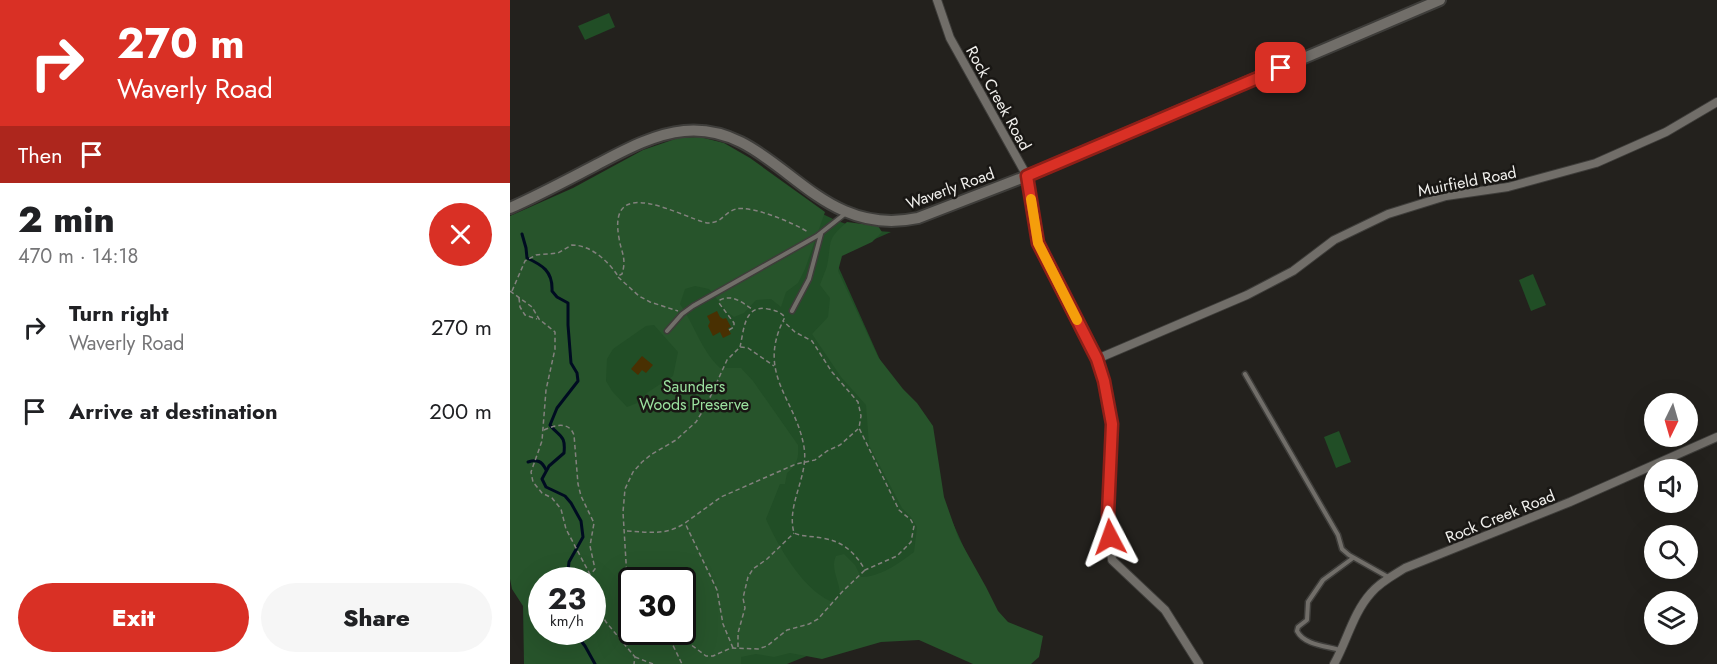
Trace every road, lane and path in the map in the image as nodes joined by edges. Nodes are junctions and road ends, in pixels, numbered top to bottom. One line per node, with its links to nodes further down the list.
1 (937, 0): 4 (street, Rock Creek Road)
2 (1440, 0): 4 (street, Waverly Road)
3 (1717, 102): 20 (street, Muirfield Road)
4 (1027, 176): 6 (street, Waverly Road); 20 (street, Rock Creek Road)
5 (510, 208): 6 (street, Waverly Road)
6 (847, 213): 7 (lane)
7 (822, 233): 8 (lane); 13 (lane)
8 (817, 236): 9 (path); 14 (lane)
9 (618, 276): 10 (path); 14 (path)
10 (511, 291): 11 (path)
11 (519, 297): 15 (path); 15 (path)
12 (753, 309): 16 (path); 17 (path); 19 (path)
13 (792, 312)
14 (682, 314): 18 (lane)
15 (539, 319): 24 (path)
16 (783, 321): 21 (path); 23 (path)
17 (729, 330)
18 (667, 331)
19 (740, 346): 21 (path); 28 (path)
20 (1097, 359): 46 (street, Rock Creek Road)
21 (775, 366): 26 (path)
22 (1245, 374): 30 (lane)
23 (859, 428): 26 (path); 33 (path)
24 (544, 430): 31 (path); 32 (path)
25 (1717, 437): 34 (street, Rock Creek Road)
26 (805, 462): 27 (path); 29 (path)
27 (685, 523): 28 (path); 39 (path)
28 (626, 531): 38 (path)
29 (794, 533): 33 (path); 40 (path)
30 (1353, 558): 34 (lane); 41 (lane)
31 (586, 567)
32 (595, 567)
33 (865, 570): 40 (path)
34 (1389, 578): 41 (street, Rock Creek Road)
35 (606, 619): 38 (path)
36 (673, 645): 45 (path)
37 (691, 645): 39 (path)
38 (626, 646): 42 (path)
39 (733, 648): 40 (path)
40 (738, 648)
41 (1341, 650): 47 (street, Rock Creek Road)
42 (635, 657): 43 (path); 44 (path)
43 (634, 664)
44 (653, 664)
45 (682, 664)
46 (1199, 664)
47 (1334, 664)

